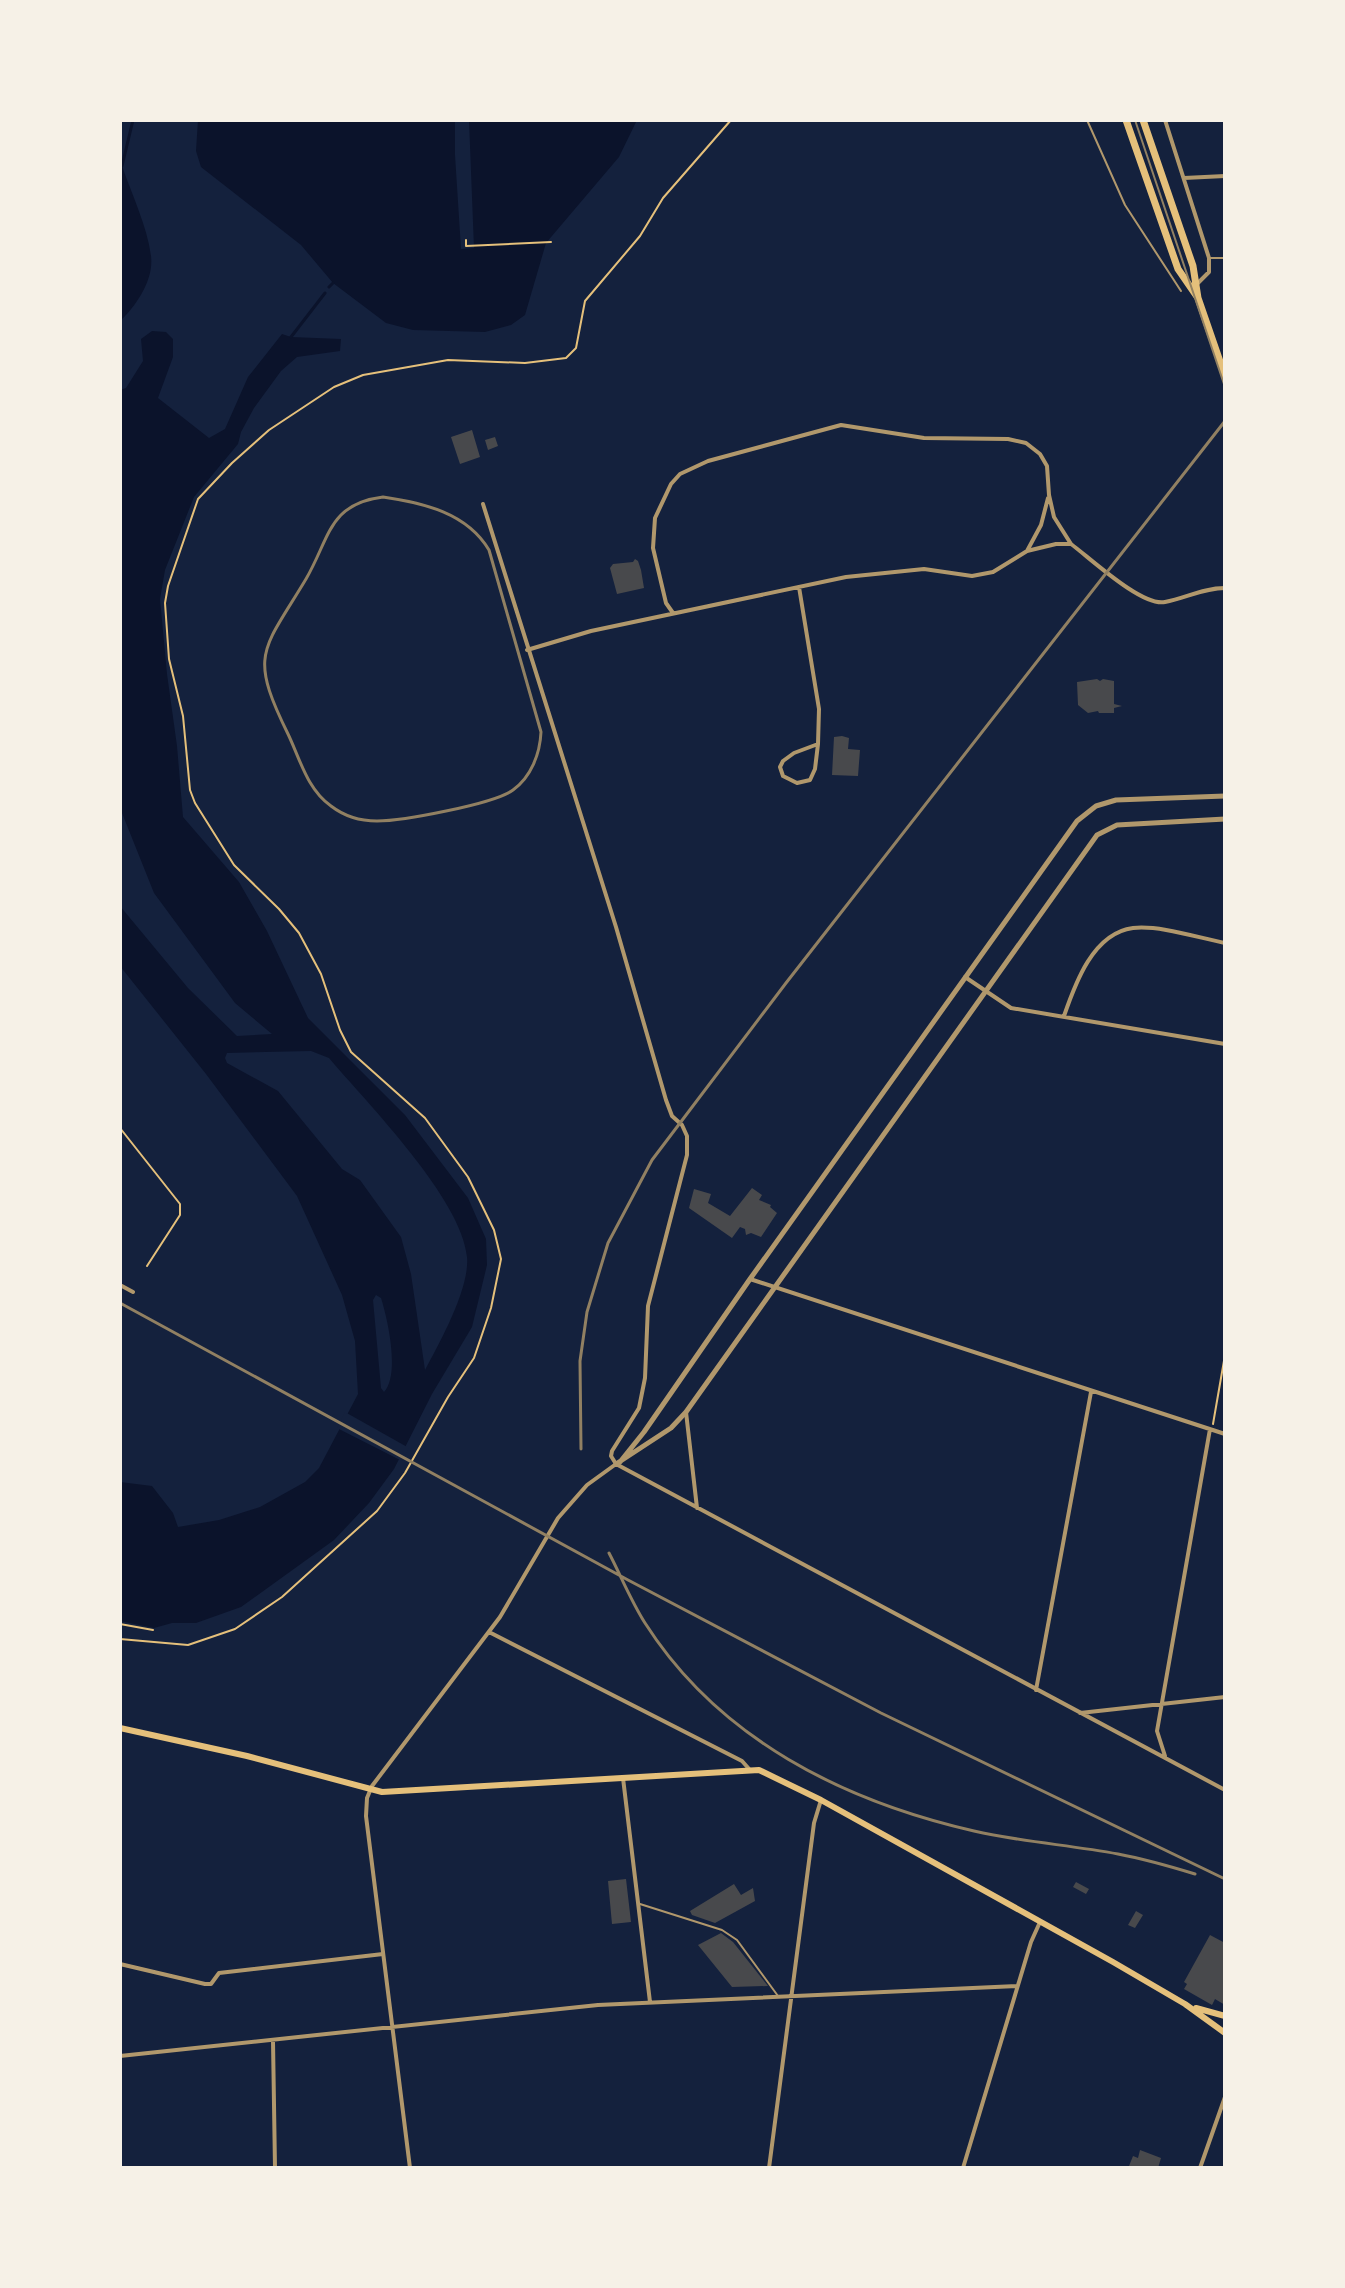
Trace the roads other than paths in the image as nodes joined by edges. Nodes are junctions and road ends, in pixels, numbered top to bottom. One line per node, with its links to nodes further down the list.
1 (1087, 120): 9 (lane)
2 (1126, 120): 9 (main road)
3 (1143, 120): 9 (main road)
4 (1165, 120): 6 (street)
5 (1225, 176): 6 (street)
6 (1182, 179): 7 (street)
7 (1209, 258): 8 (lane); 9 (street)
8 (1225, 258)
9 (1189, 288): 10 (main road)
10 (1225, 376)
11 (1049, 495): 13 (street); 14 (street); 17 (street)
12 (483, 504): 18 (street)
13 (1071, 544): 14 (street); 16 (street)
14 (1027, 551): 15 (street)
15 (799, 587): 17 (street); 19 (street)
16 (1225, 588)
17 (673, 613): 18 (street)
18 (527, 650): 35 (street)
19 (818, 744): 19 (street)
20 (1225, 796): 23 (street)
21 (1225, 819): 24 (street)
22 (1225, 943): 25 (street)
23 (965, 977): 24 (street); 27 (street)
24 (986, 992): 25 (street); 29 (street)
25 (1064, 1016): 26 (street)
26 (1225, 1044)
27 (750, 1279): 29 (street); 35 (street)
28 (120, 1285): 30 (street)
29 (775, 1287): 31 (street); 32 (street)
30 (133, 1292)
31 (1091, 1392): 33 (street); 38 (street)
32 (686, 1412): 35 (street); 36 (street)
33 (1210, 1429): 34 (street); 40 (street)
34 (1225, 1434)
35 (618, 1463): 36 (street); 37 (street)
36 (697, 1508): 38 (street)
37 (489, 1632): 44 (street); 46 (street)
38 (1036, 1690): 41 (street)
39 (1225, 1697): 40 (street)
40 (1163, 1704): 41 (street); 43 (street)
41 (1079, 1713): 43 (street)
42 (120, 1728): 46 (main road)
43 (1166, 1757): 47 (street)
44 (750, 1770): 45 (main road); 48 (main road)
45 (623, 1777): 46 (main road); 49 (street)
46 (370, 1790): 51 (street)
47 (1225, 1790)
48 (821, 1800): 50 (main road); 54 (street)
49 (639, 1904): 55 (lane); 56 (street)
50 (1040, 1922): 53 (street); 57 (main road)
51 (383, 1954): 52 (street); 59 (street)
52 (120, 1964)
53 (1017, 1986): 54 (street); 67 (street)
54 (792, 1996): 55 (street); 66 (street)
55 (779, 1997): 56 (street)
56 (650, 2002): 59 (street)
57 (1185, 2004): 58 (main road); 60 (main road)
58 (1225, 2016)
59 (392, 2027): 61 (street); 65 (street)
60 (1225, 2033)
61 (273, 2041): 62 (street); 64 (street)
62 (120, 2056)
63 (1225, 2097): 68 (street)
64 (275, 2168)
65 (410, 2168)
66 (769, 2168)
67 (963, 2168)
68 (1200, 2168)

